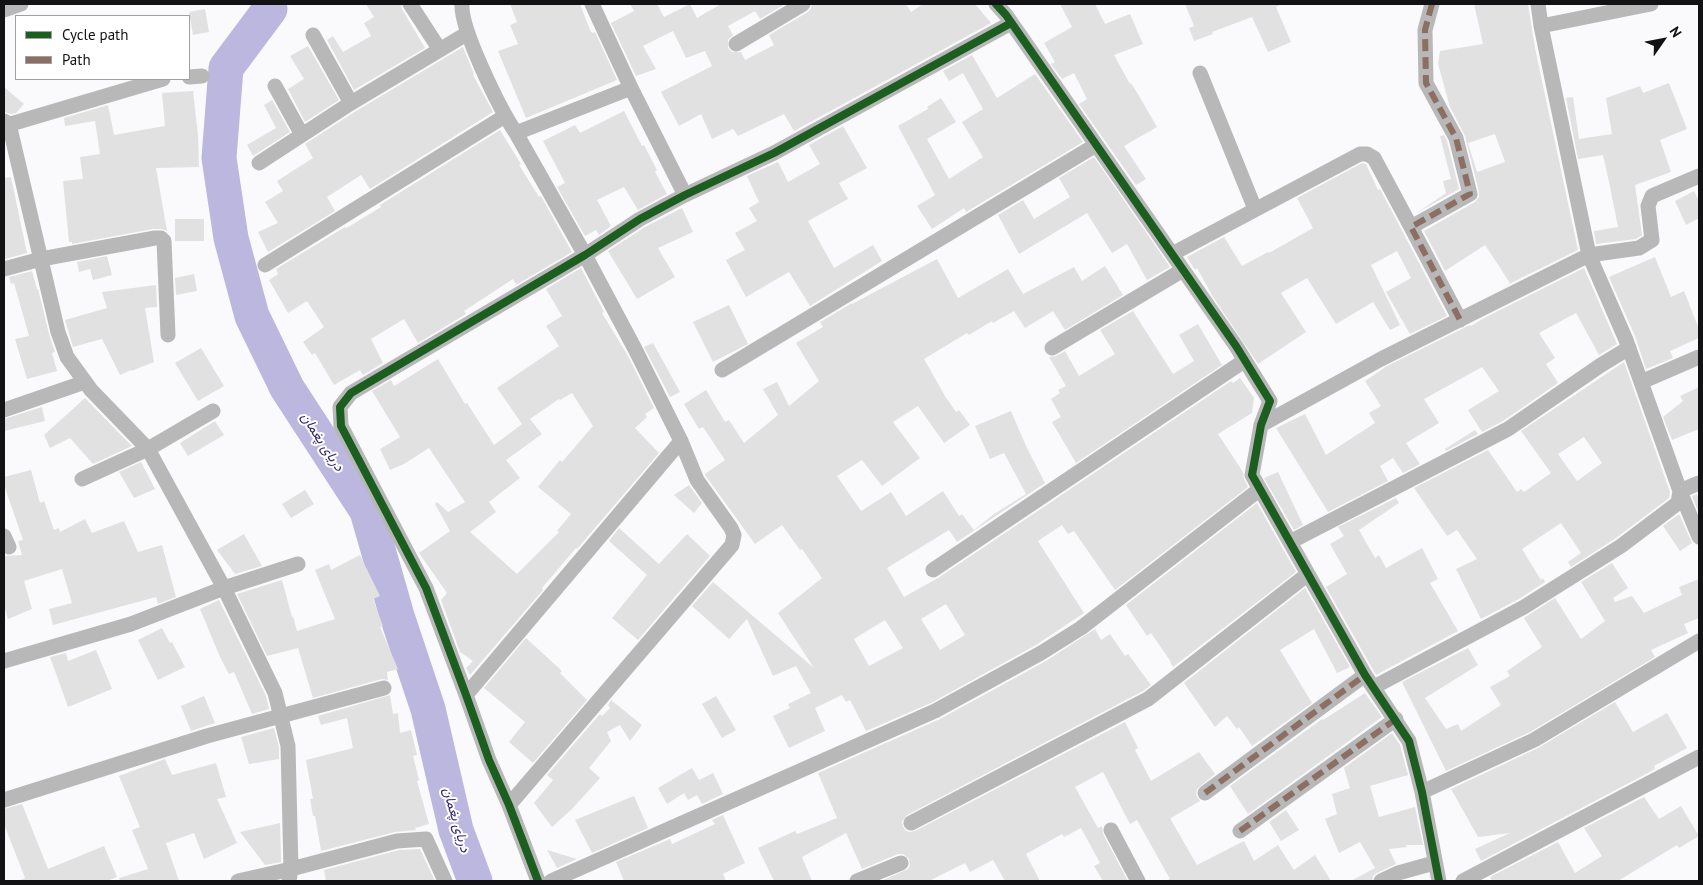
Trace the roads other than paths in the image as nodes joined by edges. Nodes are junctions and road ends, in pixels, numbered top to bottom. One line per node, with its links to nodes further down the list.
1 (21, 4): 10 (street)
2 (410, 4): 16 (street)
3 (462, 4): 13 (street)
4 (592, 4): 20 (street)
5 (803, 4): 15 (street)
6 (996, 4): 11 (street)
7 (1432, 4): 31 (street)
8 (1538, 4): 12 (street)
9 (1651, 4): 12 (street)
10 (4, 10)
11 (1011, 22): 26 (street); 29 (street)
12 (1541, 26): 34 (street)
13 (468, 33): 16 (street); 22 (street)
14 (313, 35): 21 (street)
15 (736, 44)
16 (440, 50): 21 (street)
17 (1200, 73): 30 (street)
18 (160, 80): 23 (street)
19 (274, 86): 25 (street)
20 (631, 88): 24 (street); 29 (street)
21 (351, 103): 25 (street)
22 (505, 116): 24 (street); 36 (street)
23 (6, 124): 35 (street)
24 (516, 133): 33 (street)
25 (302, 135): 27 (street)
26 (1096, 144): 32 (street); 45 (street)
27 (259, 163)
28 (1699, 176): 34 (street)
29 (685, 195): 33 (street)
30 (1255, 209): 31 (street); 32 (street)
31 (1411, 228): 39 (street)
32 (1172, 254): 38 (street)
33 (585, 255): 51 (street); 67 (street)
34 (1589, 255): 39 (street); 42 (street)
35 (41, 259): 37 (street); 40 (street); 46 (street)
36 (265, 265)
37 (4, 269)
38 (1183, 270): 41 (street); 44 (street)
39 (1460, 320): 50 (street)
40 (168, 336)
41 (1052, 348)
42 (1629, 348): 47 (street); 58 (street)
43 (1699, 357): 47 (street)
44 (1244, 360): 50 (street); 60 (street)
45 (722, 370)
46 (85, 382): 48 (street); 52 (street)
47 (1641, 382): 56 (street)
48 (4, 410)
49 (213, 411): 52 (street)
50 (1261, 425): 55 (street)
51 (681, 441): 67 (street); 74 (street)
52 (148, 449): 53 (street); 62 (street)
53 (82, 479)
54 (1699, 483): 56 (street)
55 (1260, 489): 58 (street); 84 (street)
56 (1680, 491): 57 (street); 65 (street)
57 (1699, 537)
58 (1290, 542): 61 (street)
59 (298, 564): 62 (street)
60 (933, 570)
61 (1308, 574): 65 (street); 75 (street)
62 (224, 588): 64 (street); 68 (street)
63 (1699, 641): 71 (street)
64 (4, 661)
65 (1369, 681): 69 (street); 72 (street)
66 (384, 688): 68 (street)
67 (466, 695): 74 (street)
68 (280, 716): 73 (street); 80 (street)
69 (1396, 719): 71 (street); 77 (street)
70 (1699, 757): 89 (street)
71 (1422, 792): 79 (street)
72 (1205, 794)
73 (4, 800)
74 (509, 805): 83 (street)
75 (911, 823)
76 (1111, 830): 86 (street)
77 (1240, 831)
78 (901, 863): 85 (street)
79 (1434, 863): 87 (street); 88 (street)
80 (290, 875): 81 (street); 82 (street)
81 (238, 881)
82 (445, 881)
83 (538, 881)
84 (551, 881)
85 (857, 881)
86 (1138, 881)
87 (1381, 881)
88 (1439, 881)
89 (1463, 881)

